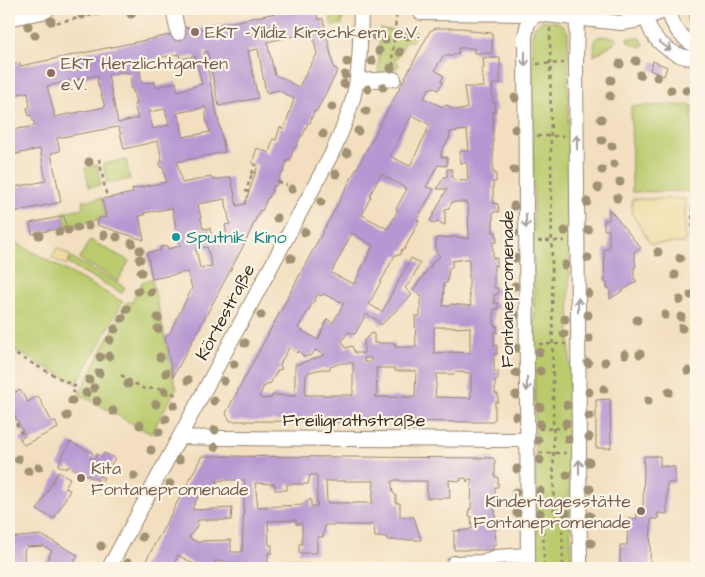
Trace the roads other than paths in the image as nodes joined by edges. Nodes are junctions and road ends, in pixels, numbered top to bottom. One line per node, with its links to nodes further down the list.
1 (173, 9): 10 (street)
2 (361, 9): 14 (street, Körtestraße)
3 (668, 9): 5 (street); 11 (street)
4 (421, 12): 6 (street)
5 (647, 13): 9 (street); 12 (street, one-way to 12)
6 (536, 14): 9 (street); 15 (street, Fontanepromenade, one-way to 15)
7 (9, 16): 8 (main road)
8 (43, 17)
9 (578, 18): 20 (street, one-way to 9)
10 (178, 33)
11 (696, 46)
12 (696, 58)
13 (394, 73): 14 (street)
14 (357, 81): 16 (street, Körtestraße)
15 (531, 434): 16 (street, Freiligrathstraße); 17 (street, Fontanepromenade)
16 (180, 437): 19 (street, Körtestraße)
17 (528, 562): 18 (street)
18 (454, 563)
19 (110, 568)
20 (580, 568)

